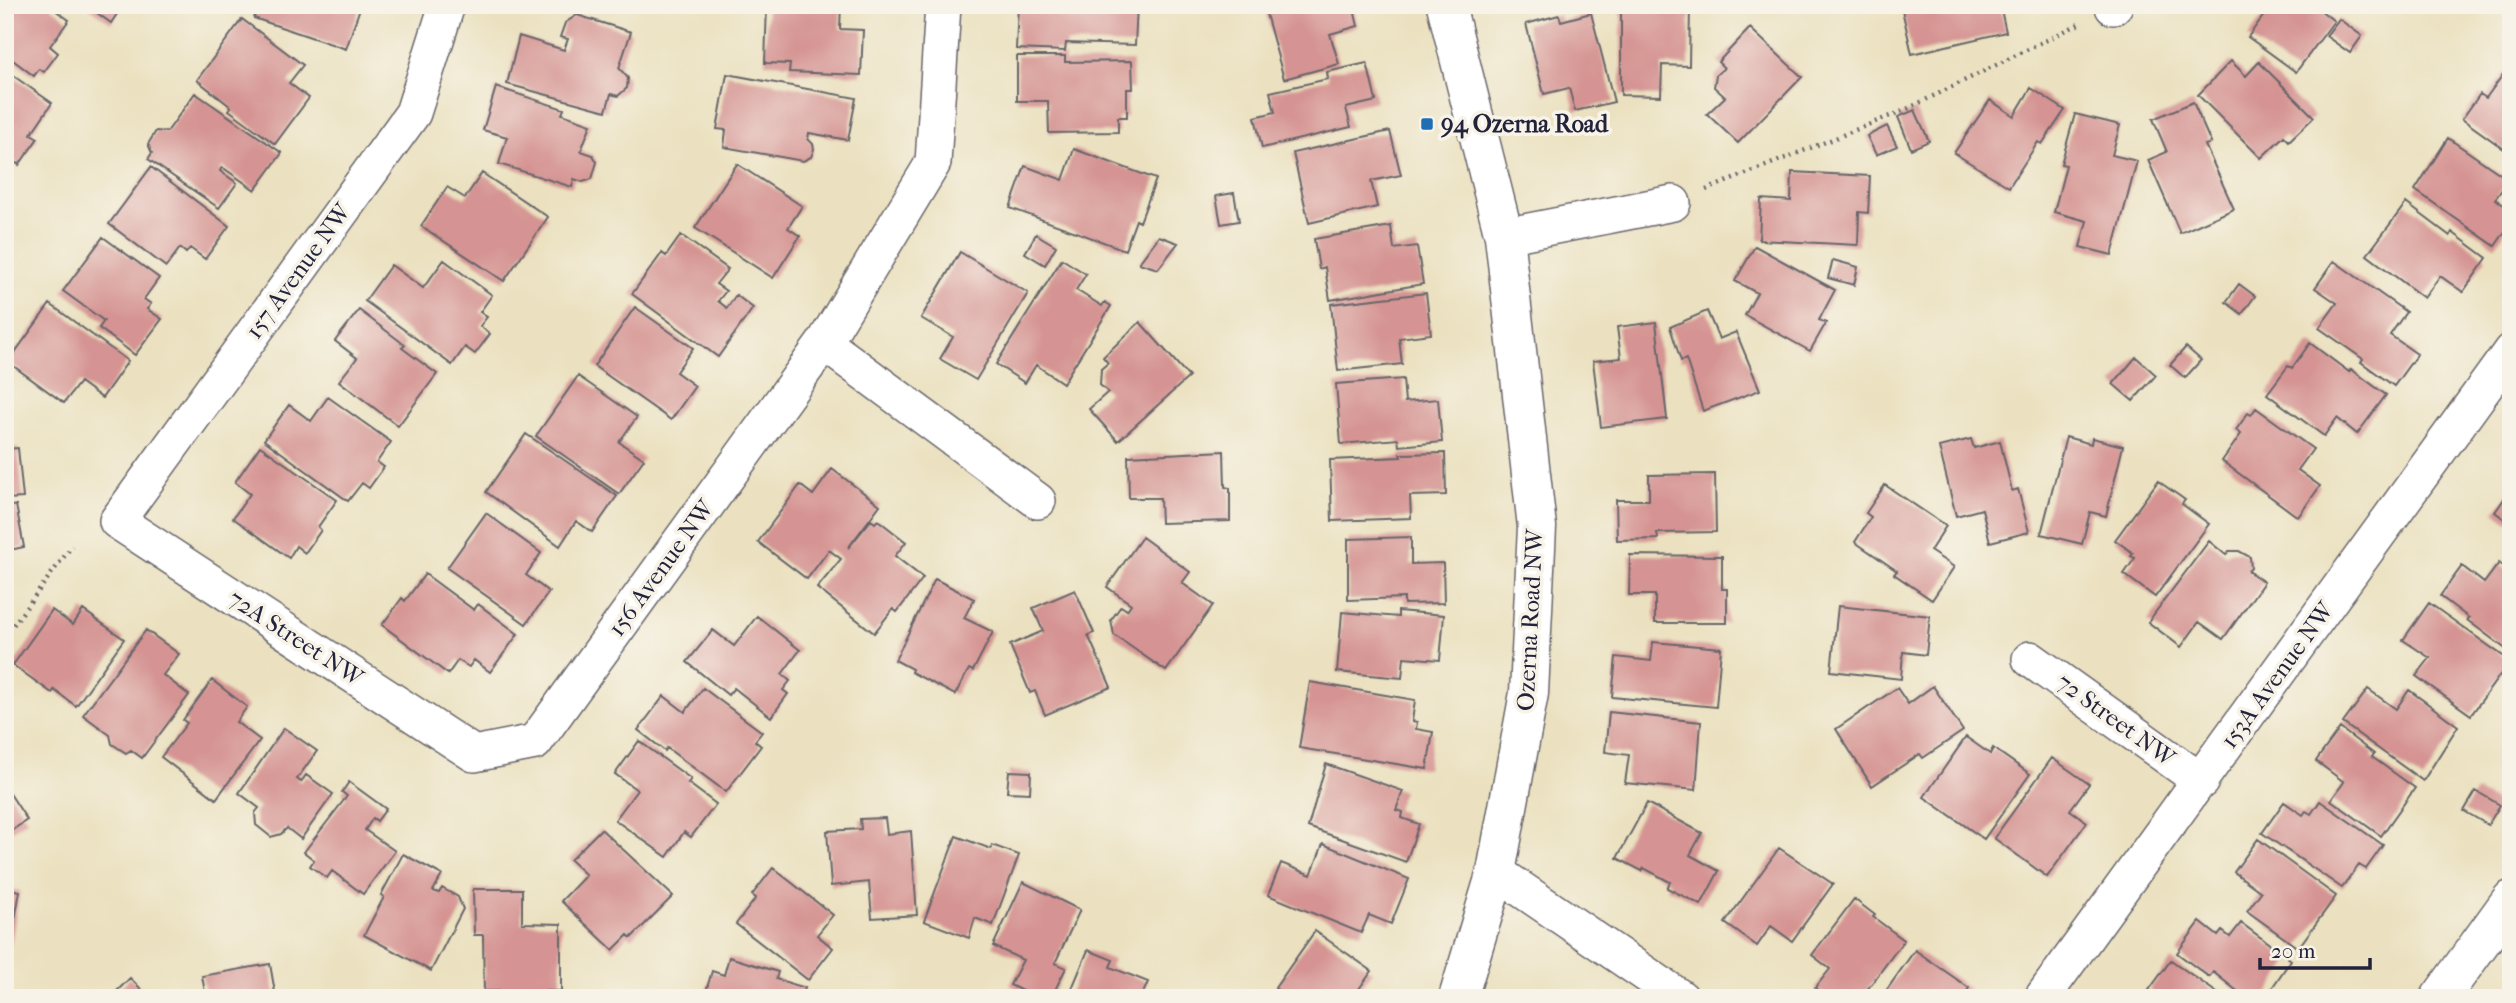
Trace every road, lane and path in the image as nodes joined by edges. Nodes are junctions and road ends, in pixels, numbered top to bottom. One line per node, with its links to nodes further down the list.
1 (447, 5): 10 (street, 157 Avenue NW)
2 (943, 5): 7 (street, 156 Avenue NW)
3 (1446, 5): 6 (street, Ozerna Road NW)
4 (2114, 6): 5 (path)
5 (1673, 203): 6 (street)
6 (1504, 236): 16 (street, Ozerna Road NW)
7 (824, 344): 9 (street); 14 (street, 156 Avenue NW)
8 (2511, 351): 15 (street, 153A Avenue NW)
9 (1038, 502)
10 (117, 521): 14 (street, 72A Street NW)
11 (72, 546): 12 (path)
12 (5, 636)
13 (2030, 659): 15 (street, 72 Street NW)
14 (474, 754)
15 (2201, 781): 20 (street, 153A Avenue NW)
16 (1496, 872): 18 (street, Ozerna Road NW); 19 (street)
17 (2511, 900): 21 (street)
18 (1458, 998)
19 (1681, 998)
20 (2042, 998)
21 (2440, 998)

